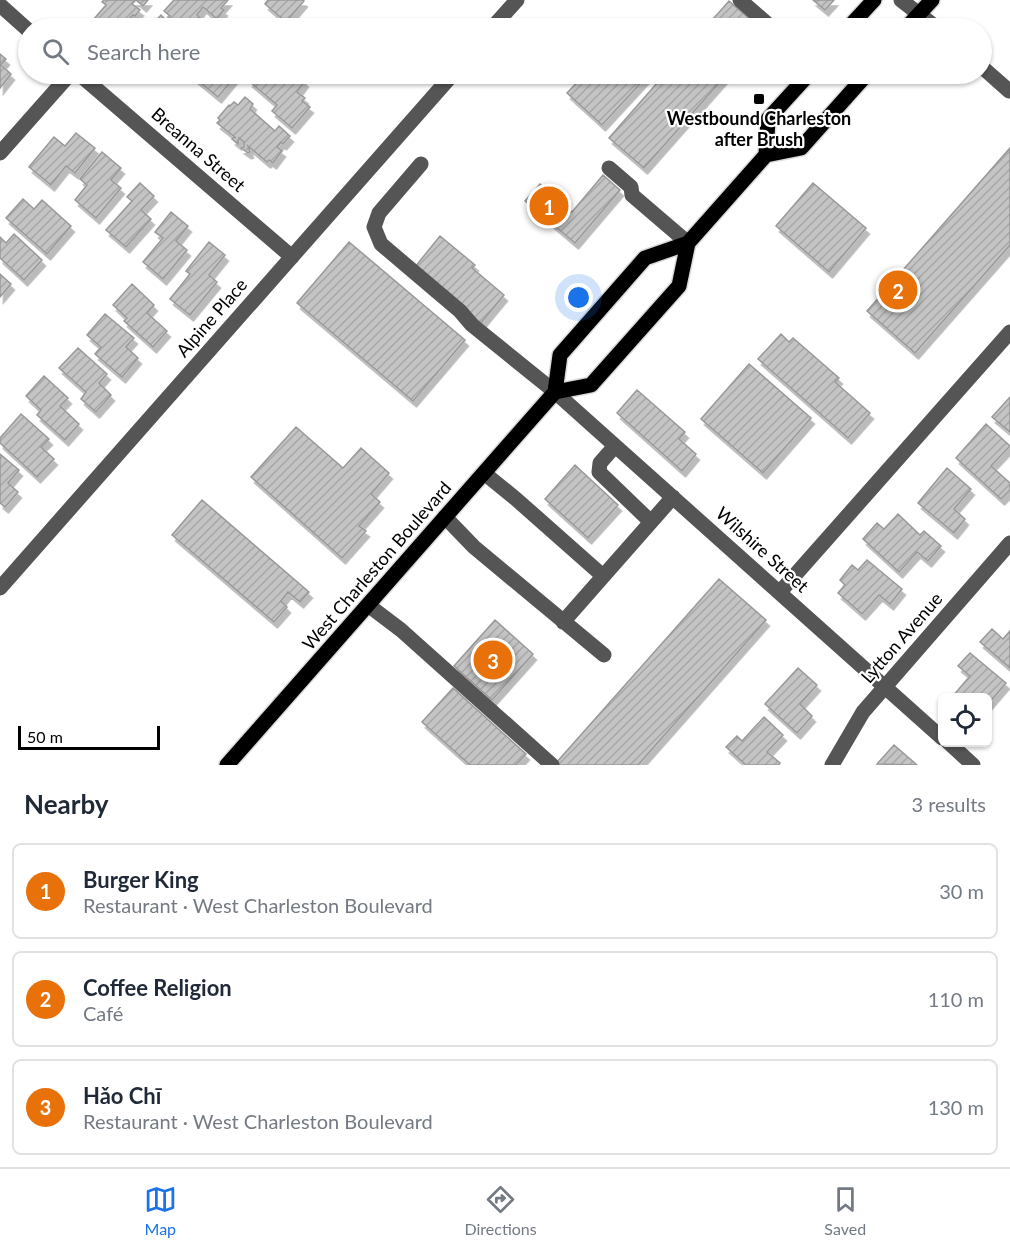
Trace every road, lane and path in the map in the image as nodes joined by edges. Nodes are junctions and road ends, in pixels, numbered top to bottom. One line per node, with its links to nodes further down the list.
1 (517, 0): 8 (street)
2 (740, 0): 9 (street)
3 (874, 0): 10 (main road)
4 (901, 0): 7 (street)
5 (932, 0): 7 (main road)
6 (0, 5): 13 (street)
7 (920, 14): 11 (main road); 12 (street)
8 (501, 18)
9 (761, 18)
10 (857, 18)
11 (916, 18)
12 (925, 18)
13 (18, 21)
14 (992, 76): 20 (street)
15 (60, 84): 21 (street)
16 (91, 84): 26 (street, Breanna Street)
17 (444, 84): 26 (street, Alpine Place)
18 (799, 84): 22 (main road)
19 (858, 84): 22 (main road)
20 (1009, 90)
21 (0, 153)
22 (766, 155): 25 (main road)
23 (421, 164): 28 (street, Wilshire Street)
24 (609, 168): 25 (street)
25 (688, 243): 28 (main road); 28 (main road)
26 (292, 257): 36 (street, Alpine Place)
27 (1010, 332): 37 (street)
28 (555, 392): 29 (street, Wilshire Street); 30 (main road, West Charleston Boulevard)
29 (615, 446): 31 (street, Wilshire Street); 33 (street)
30 (484, 473): 32 (main road, West Charleston Boulevard); 35 (street)
31 (673, 497): 33 (street); 37 (street, Wilshire Street)
32 (445, 517): 38 (main road, West Charleston Boulevard); 39 (street)
33 (651, 522): 35 (street)
34 (1010, 543): 41 (street, Lytton Avenue)
35 (603, 576): 39 (street)
36 (0, 588)
37 (780, 592): 41 (street, Wilshire Street)
38 (368, 605): 44 (main road, West Charleston Boulevard); 45 (street)
39 (563, 622): 40 (street)
40 (604, 656)
41 (885, 686): 42 (street, Wilshire Street); 46 (street, Lytton Avenue)
42 (938, 734)
43 (953, 747): 47 (street)
44 (229, 764)
45 (552, 765)
46 (832, 765)
47 (973, 765)

